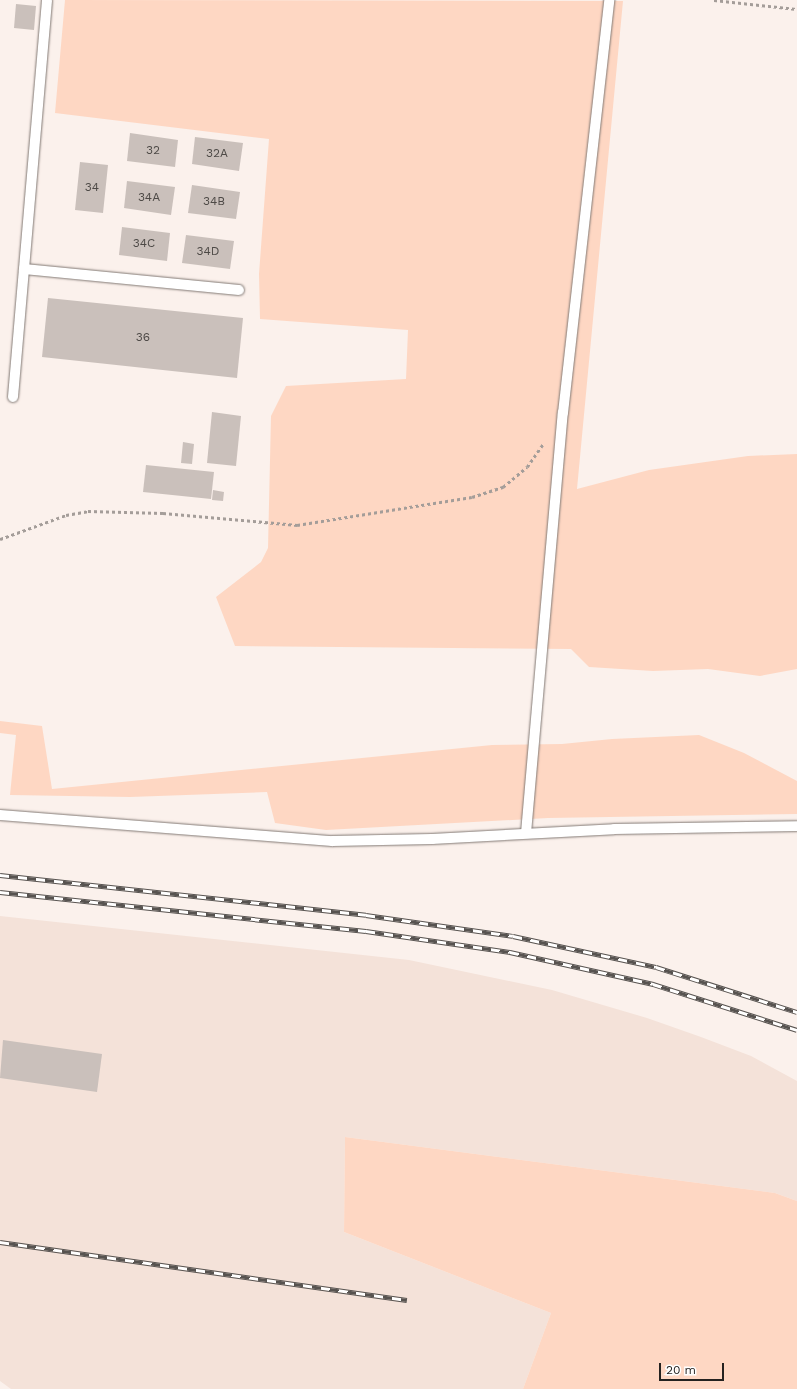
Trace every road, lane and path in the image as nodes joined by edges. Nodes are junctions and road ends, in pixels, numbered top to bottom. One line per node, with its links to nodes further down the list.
1 (47, 0): 5 (lane)
2 (609, 0): 12 (lane)
3 (714, 0): 4 (path)
4 (797, 9)
5 (24, 269): 6 (lane); 7 (lane)
6 (239, 290)
7 (13, 397)
8 (544, 443): 9 (path)
9 (0, 539)
10 (0, 815): 12 (lane)
11 (797, 826): 12 (lane)
12 (526, 834)

